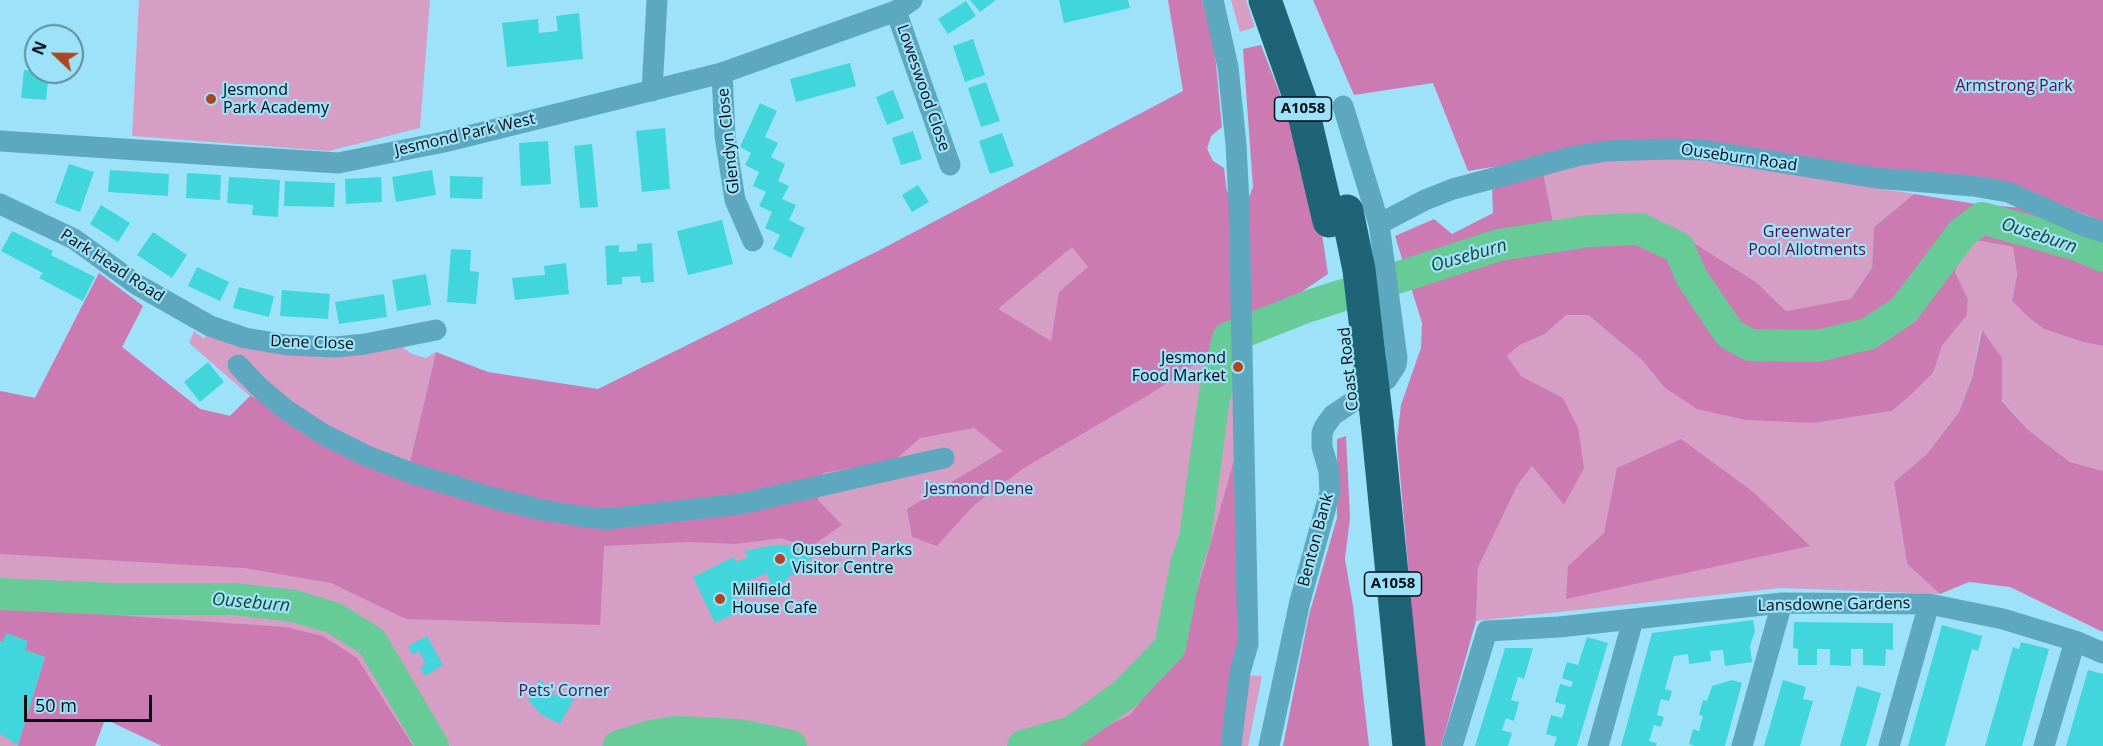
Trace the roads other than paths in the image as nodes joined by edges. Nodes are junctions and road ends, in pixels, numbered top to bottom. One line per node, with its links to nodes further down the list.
1 (657, 0): 7 (street)
2 (1213, 0): 26 (street)
3 (1264, 0): 12 (highway, Coast Road / A1058)
4 (1287, 0): 12 (highway, Coast Road / A1058)
5 (904, 6): 6 (street, Jesmond Park West); 10 (street, Loweswood Close)
6 (722, 73): 7 (street, Jesmond Park West); 15 (street, Glendyn Close)
7 (652, 91): 9 (street, Jesmond Park West)
8 (1343, 106): 13 (street, Benton Bank)
9 (0, 141)
10 (950, 165)
11 (0, 204): 16 (street, Park Head Road)
12 (1338, 216): 19 (highway, Coast Road / A1058)
13 (1379, 224): 14 (street, Ouseburn Road); 27 (street, Benton Bank)
14 (2103, 232)
15 (753, 241)
16 (191, 315): 17 (street, Dene Close)
17 (436, 330)
18 (238, 365): 20 (street)
19 (1366, 424): 28 (highway, Coast Road / A1058); 29 (highway, Coast Road / A1058)
20 (944, 458)
21 (1782, 603): 22 (street, Lansdowne Gardens); 23 (street, Lansdowne Gardens); 32 (street)
22 (1929, 604): 24 (street, Lansdowne Gardens); 33 (street)
23 (1633, 620): 30 (street, Lansdowne Gardens); 31 (street)
24 (2075, 641): 25 (street, Lansdowne Gardens); 34 (street)
25 (2103, 653)
26 (1231, 746)
27 (1269, 746)
28 (1390, 746)
29 (1409, 746)
30 (1452, 746)
31 (1598, 746)
32 (1742, 746)
33 (1889, 746)
34 (2044, 746)

